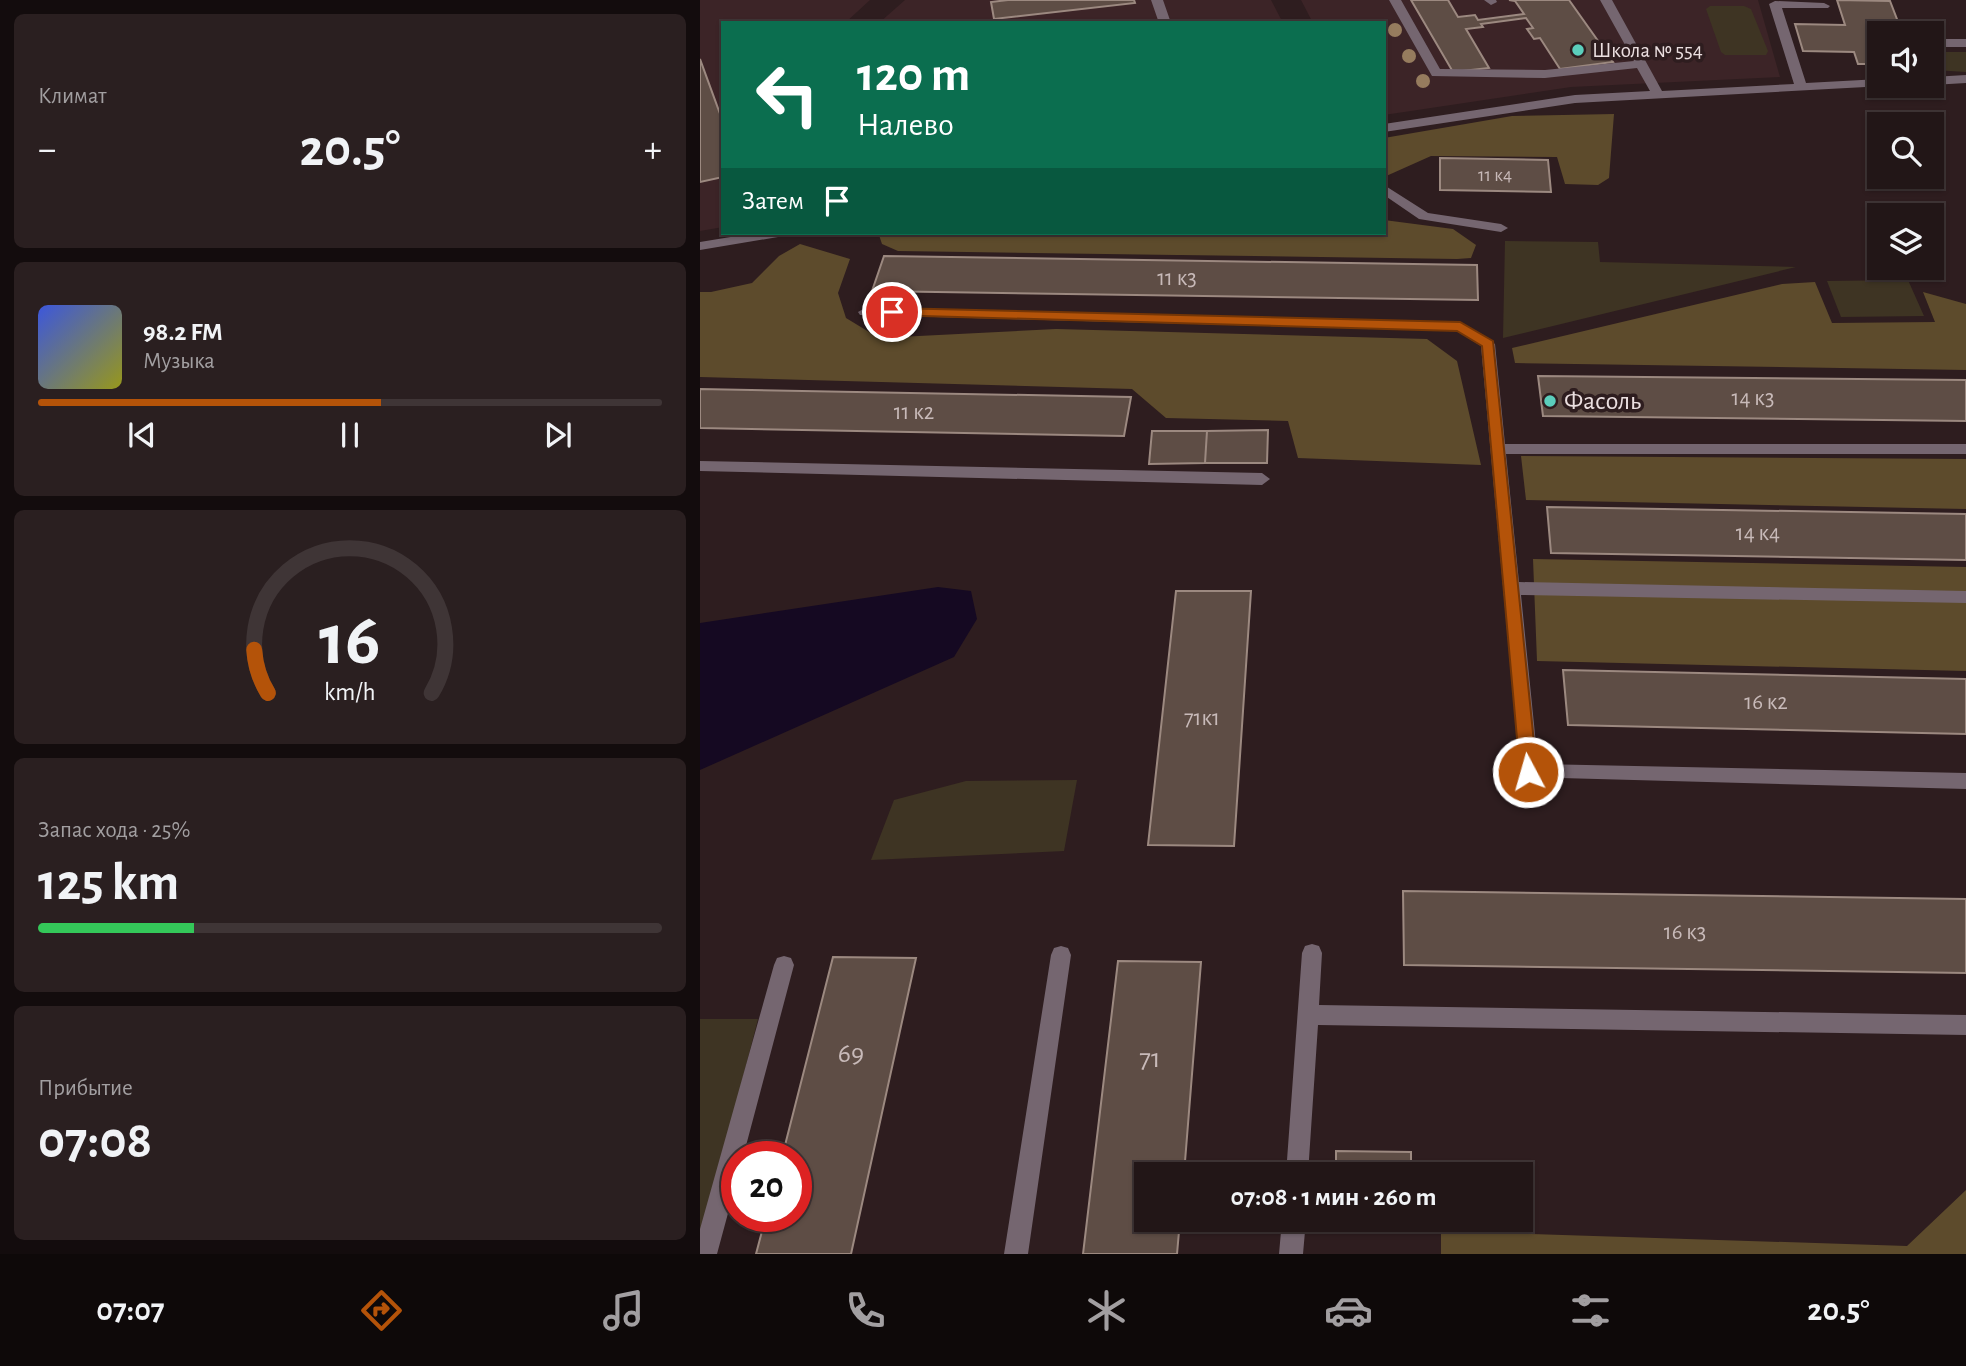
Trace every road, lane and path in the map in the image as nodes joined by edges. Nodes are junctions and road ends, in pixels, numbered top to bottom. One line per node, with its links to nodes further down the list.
1 (1157, 0): 5 (lane)
2 (1395, 0): 8 (lane)
3 (1606, 0): 8 (lane)
4 (1824, 6): 12 (lane)
5 (1164, 21)
6 (1944, 43): 7 (lane)
7 (1966, 43)
8 (1641, 64): 13 (lane)
9 (1966, 79): 10 (lane)
10 (1944, 80)
11 (1867, 84): 12 (lane)
12 (1801, 88): 13 (lane)
13 (1658, 95): 14 (lane)
14 (1386, 128)
15 (1386, 190): 16 (lane)
16 (1502, 228)
17 (766, 235): 18 (lane)
18 (700, 246)
19 (865, 312): 20 (lane)
20 (1499, 449): 21 (lane); 24 (lane)
21 (1966, 449)
22 (700, 466): 23 (lane)
23 (1262, 479)
24 (1510, 588): 25 (lane); 26 (lane)
25 (1966, 597)
26 (1966, 781)
27 (1312, 953): 30 (lane)
28 (1061, 955): 35 (lane)
29 (784, 965): 34 (lane)
30 (1309, 1015): 31 (lane); 32 (lane)
31 (1966, 1025)
32 (1298, 1162)
33 (1293, 1232): 36 (lane)
34 (705, 1254)
35 (1016, 1254)
36 (1291, 1254)

